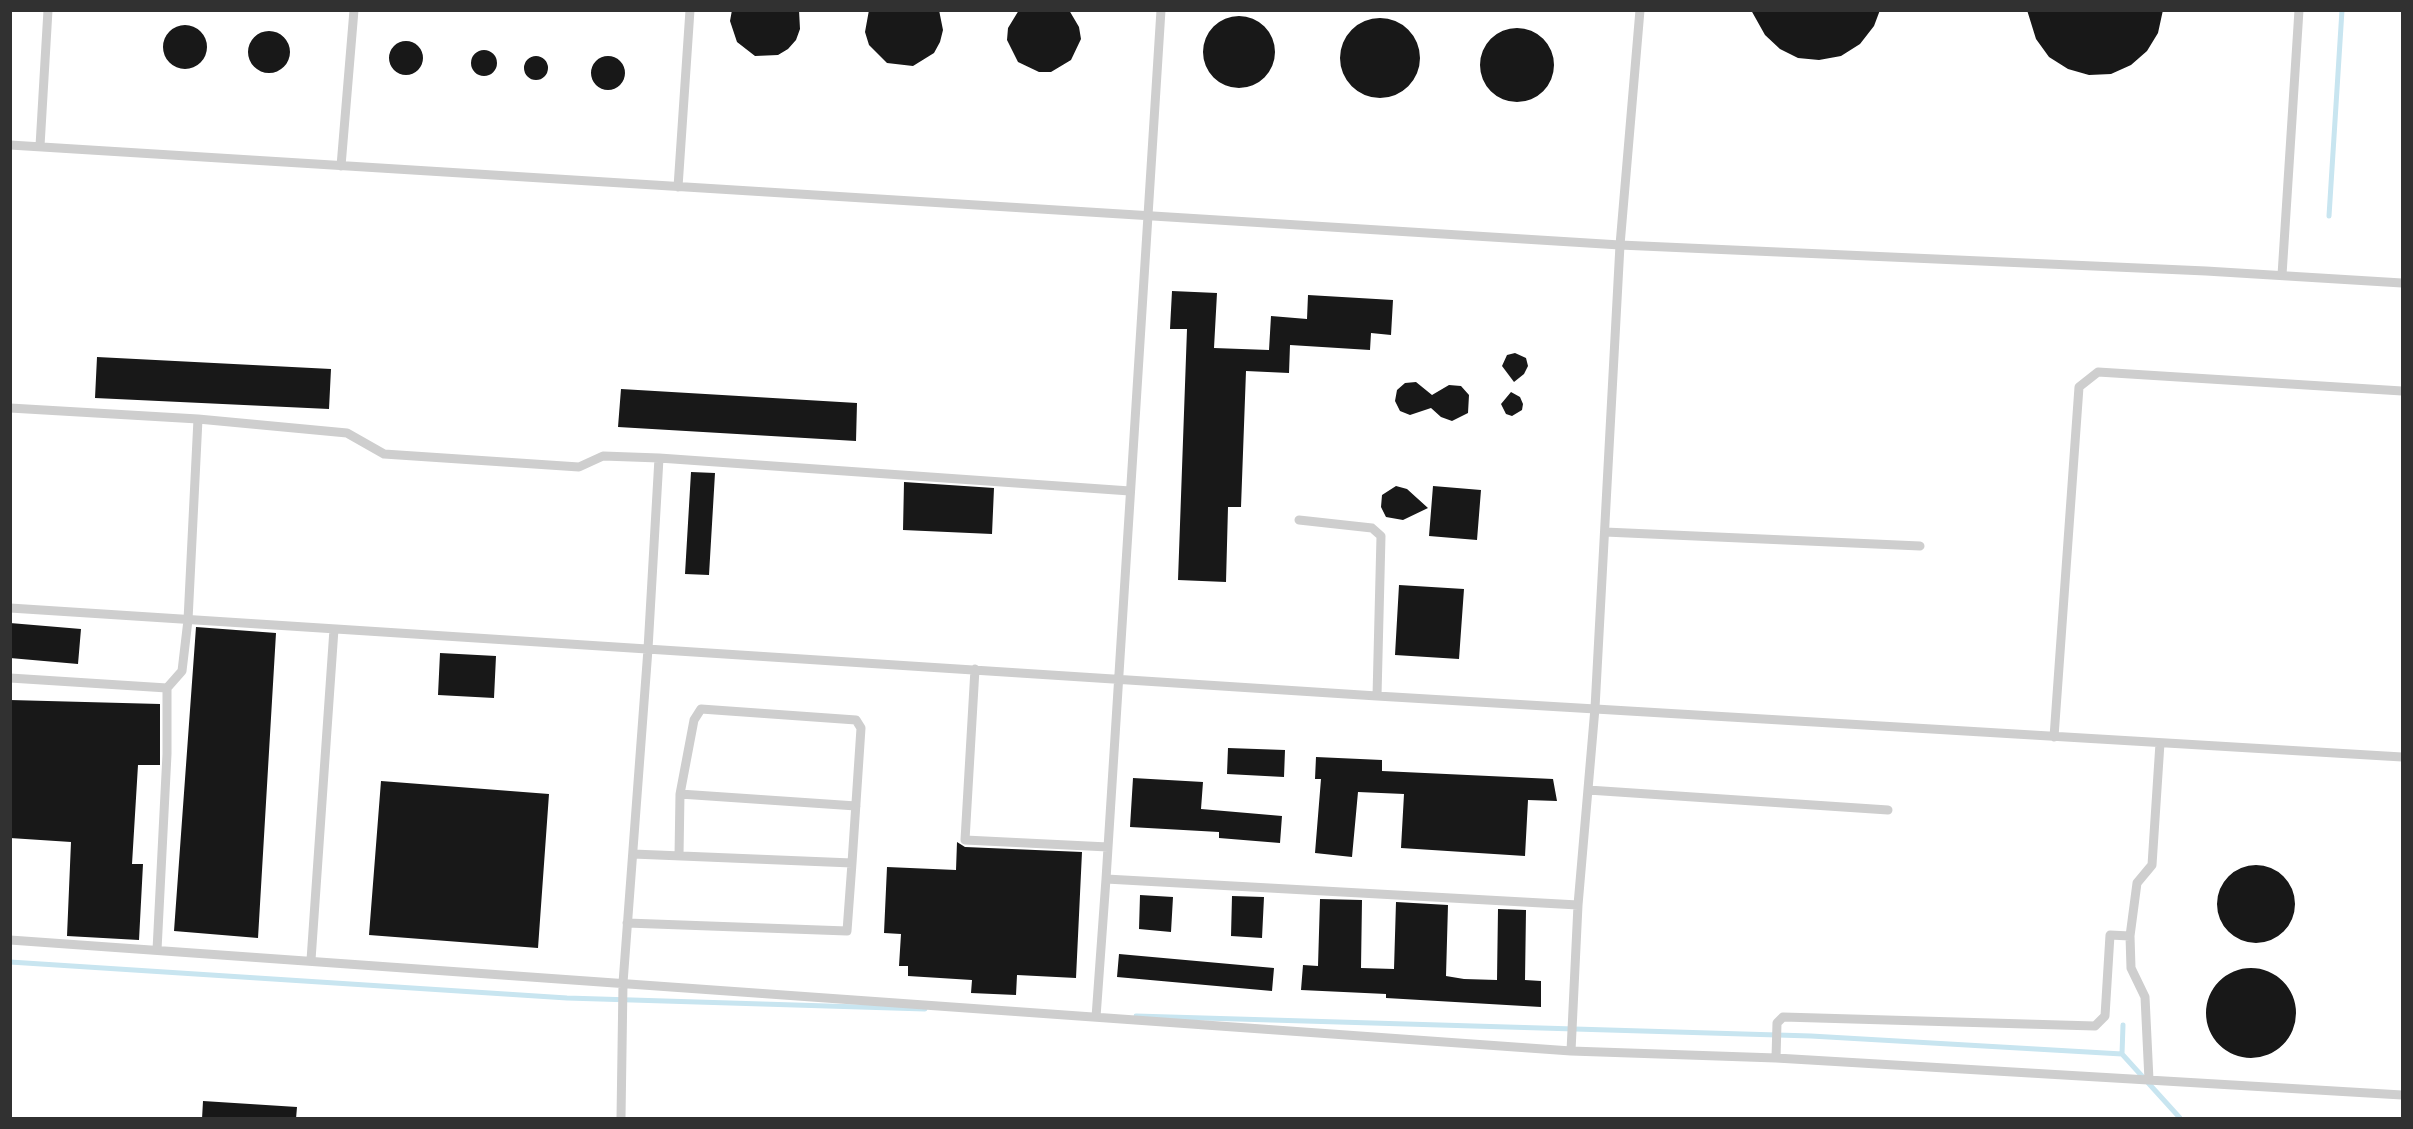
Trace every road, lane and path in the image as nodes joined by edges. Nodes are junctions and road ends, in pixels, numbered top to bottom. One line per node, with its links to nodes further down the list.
1 (48, 10): 8 (lane)
2 (354, 10): 9 (lane)
3 (690, 10): 10 (lane)
4 (1161, 10): 11 (lane)
5 (1640, 10): 12 (lane)
6 (2299, 10): 13 (lane)
7 (10, 145): 8 (lane)
8 (40, 146): 9 (lane)
9 (341, 166): 10 (lane)
10 (678, 187): 11 (lane)
11 (1148, 216): 12 (lane); 19 (lane)
12 (1620, 245): 13 (lane); 21 (lane)
13 (2282, 276): 14 (lane)
14 (2403, 283)
15 (2403, 391): 33 (lane)
16 (10, 408): 17 (lane)
17 (198, 419): 18 (lane); 24 (lane)
18 (659, 458): 19 (lane); 26 (lane)
19 (1130, 491): 29 (lane)
20 (1299, 520): 31 (lane)
21 (1605, 532): 22 (lane); 32 (lane)
22 (1920, 546)
23 (10, 608): 24 (lane)
24 (189, 620): 25 (lane); 30 (lane)
25 (334, 629): 26 (lane); 50 (lane)
26 (648, 649): 27 (lane); 41 (lane)
27 (975, 669): 29 (lane); 40 (lane)
28 (10, 678): 30 (lane)
29 (1120, 678): 31 (lane); 40 (lane)
30 (167, 688): 49 (lane)
31 (1377, 696): 32 (lane)
32 (1595, 708): 33 (lane); 36 (lane)
33 (2054, 736): 34 (lane)
34 (2160, 743): 35 (lane); 47 (lane)
35 (2403, 757)
36 (1588, 790): 39 (lane); 45 (lane)
37 (680, 794): 38 (lane); 38 (lane); 42 (lane)
38 (856, 806): 43 (lane)
39 (1888, 810)
40 (1108, 846): 44 (lane)
41 (633, 854): 42 (lane); 46 (lane)
42 (679, 856): 43 (lane)
43 (852, 863): 46 (lane)
44 (1106, 879): 45 (lane); 52 (lane)
45 (1578, 905): 53 (lane)
46 (627, 923): 51 (lane)
47 (2130, 936): 54 (lane); 55 (lane)
48 (10, 940): 49 (lane)
49 (157, 950): 50 (lane)
50 (311, 960): 51 (lane)
51 (623, 983): 52 (lane); 57 (lane)
52 (1096, 1017): 53 (lane)
53 (1571, 1051): 54 (lane)
54 (1776, 1058): 55 (lane)
55 (2149, 1080): 56 (lane)
56 (2403, 1095)
57 (621, 1119)

